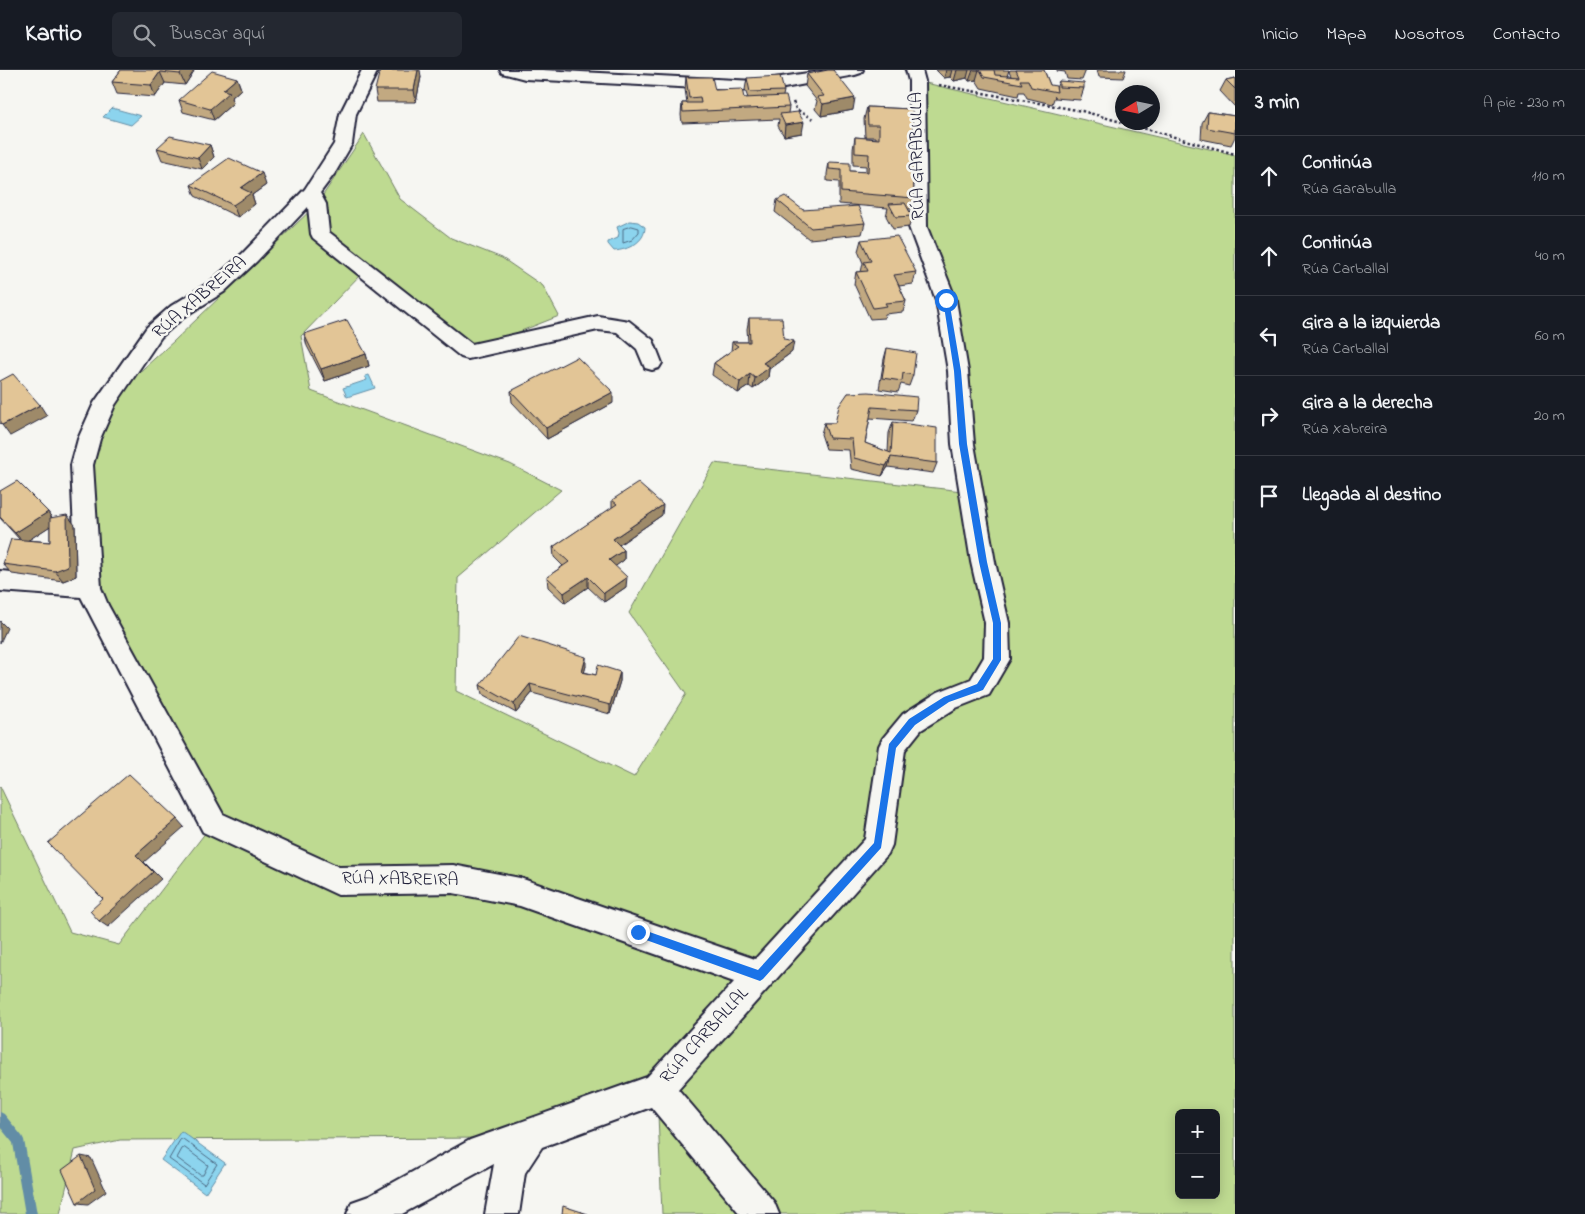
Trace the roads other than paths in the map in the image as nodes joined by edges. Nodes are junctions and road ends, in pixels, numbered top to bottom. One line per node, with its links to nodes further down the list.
1 (370, 70): 6 (street, RÚA XABREIRA)
2 (508, 70): 4 (street)
3 (855, 70): 4 (street)
4 (825, 72)
5 (915, 76): 10 (street, RÚA GARABULLA)
6 (311, 193): 7 (street); 9 (street, RÚA XABREIRA)
7 (652, 363)
8 (0, 581): 9 (street)
9 (89, 588): 11 (street, RÚA XABREIRA)
10 (997, 623): 11 (street, RÚA CARBALLAL)
11 (760, 976): 12 (street, RÚA CARBALLAL)
12 (657, 1089): 13 (street, RÚA CARBALLAL); 16 (street)
13 (531, 1134): 14 (street, RÚA CARBALLAL); 15 (street)
14 (364, 1214)
15 (502, 1214)
16 (762, 1214)

